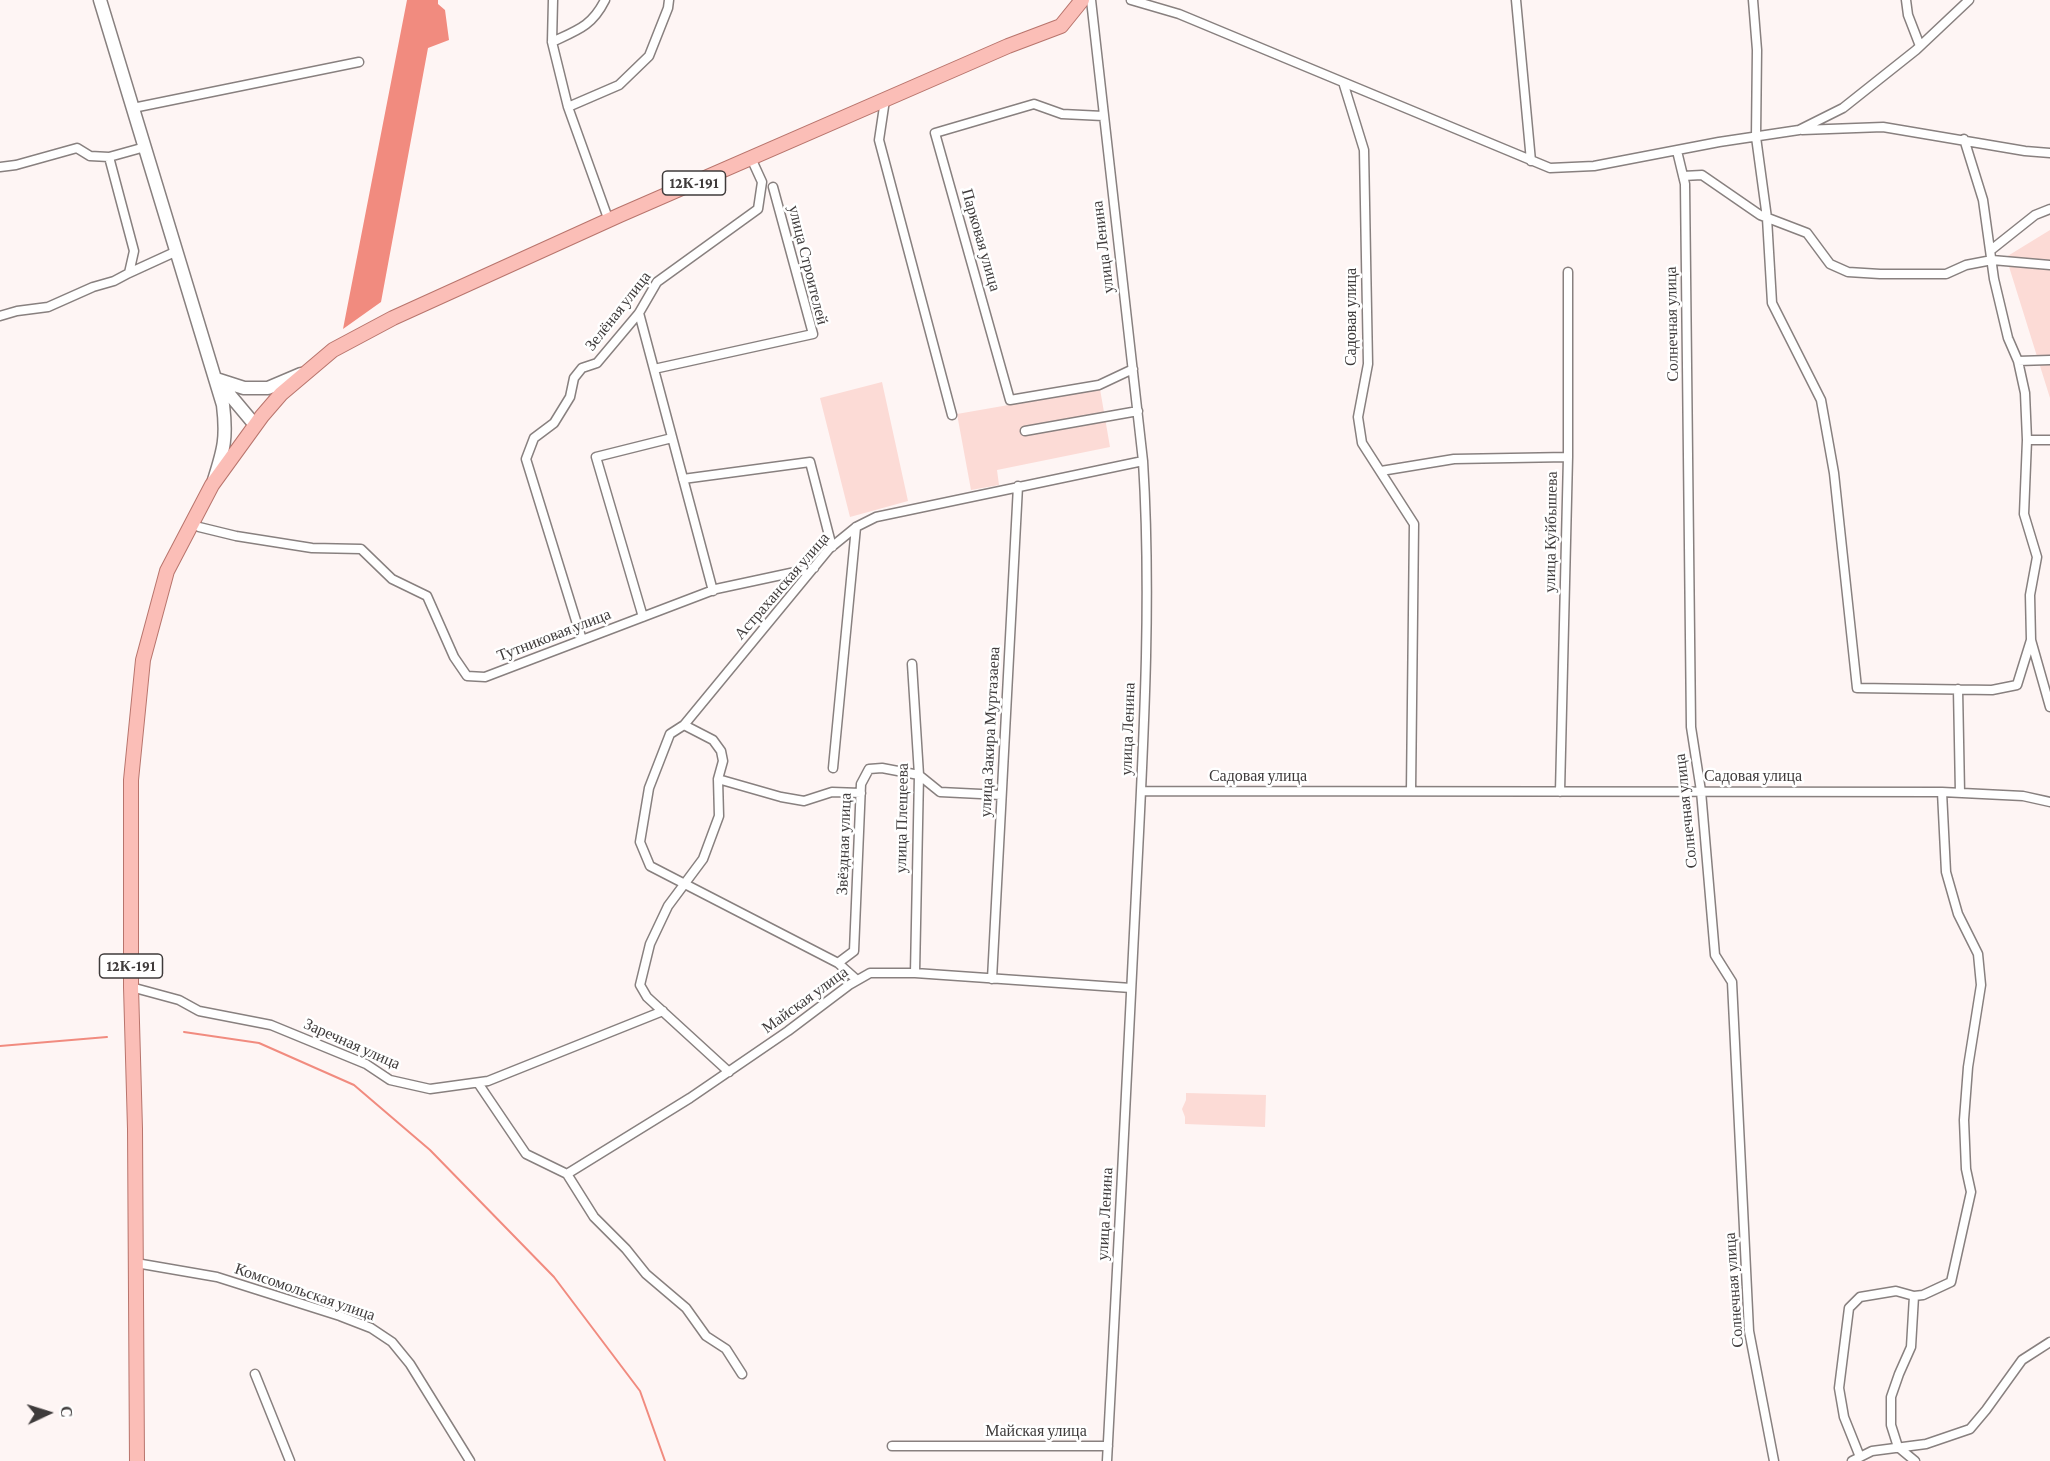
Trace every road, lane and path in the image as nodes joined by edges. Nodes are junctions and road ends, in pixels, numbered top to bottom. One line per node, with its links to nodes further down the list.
1 (100, 0): 18 (main road)
2 (553, 0): 12 (street)
3 (605, 0): 12 (street)
4 (669, 0): 17 (street)
5 (1082, 0): 16 (main road, 12К-191)
6 (1091, 0): 19 (street, улица Ленина)
7 (1131, 0): 15 (street)
8 (1516, 0): 28 (street)
9 (1753, 0): 21 (street)
10 (1906, 0): 13 (street)
11 (1969, 0): 13 (street)
12 (552, 42): 17 (street)
13 (1920, 46): 20 (street)
14 (359, 62): 18 (street)
15 (1343, 82): 28 (street); 58 (street, Садовая улица)
16 (885, 100): 27 (main road, 12К-191); 50 (street)
17 (568, 107): 34 (street)
18 (133, 108): 23 (main road)
19 (1103, 116): 46 (street, улица Ленина); 46 (street, Парковая улица)
20 (1799, 130): 21 (street); 22 (street)
21 (1756, 137): 24 (street); 33 (street)
22 (1964, 140): 25 (street); 35 (street)
23 (145, 147): 26 (street); 36 (main road)
24 (1677, 151): 28 (street); 30 (street, Солнечная улица)
25 (2050, 153)
26 (109, 157): 29 (street); 40 (street)
27 (751, 158): 34 (main road, 12К-191); 41 (street, Зелёная улица)
28 (1531, 161)
29 (0, 167)
30 (1683, 176): 33 (street); 79 (street, Солнечная улица)
31 (773, 187): 45 (street, улица Строителей)
32 (2050, 209): 35 (street)
33 (1767, 218): 37 (street); 71 (street)
34 (609, 221): 47 (main road, 12К-191)
35 (1991, 250): 37 (street)
36 (177, 251): 40 (street); 48 (main road)
37 (1992, 260): 38 (street); 44 (street)
38 (2050, 265)
39 (1568, 272): 56 (street, улица Куйбышева)
40 (129, 273): 42 (street)
41 (639, 313): 45 (street); 68 (street, Зелёная улица)
42 (0, 316)
43 (2050, 360): 44 (street)
44 (2018, 361): 54 (street)
45 (654, 369): 53 (street)
46 (1132, 369): 49 (street, улица Ленина)
47 (305, 372): 48 (main road); 51 (main road, 12К-191)
48 (216, 379): 51 (main road); 60 (main road)
49 (1138, 411): 52 (street); 57 (street, улица Ленина)
50 (952, 415)
51 (255, 425): 60 (main road, 12К-191)
52 (1025, 431)
53 (672, 438): 59 (street); 67 (street)
54 (2027, 440): 55 (street); 69 (street)
55 (2050, 440)
56 (1568, 457): 58 (street); 80 (street, улица Куйбышева)
57 (1143, 461): 61 (street, Астраханская улица); 77 (street, улица Ленина)
58 (1381, 471): 78 (street, Садовая улица)
59 (683, 479): 64 (street); 66 (street)
60 (212, 485): 62 (main road, 12К-191)
61 (1018, 486): 63 (street, Астраханская улица); 84 (street, улица Закира Муртазаева)
62 (192, 523): 68 (street, Тутниковая улица); 91 (main road, 12К-191)
63 (856, 527): 64 (street, Астраханская улица); 74 (street)
64 (832, 547): 65 (street, Астраханская улица)
65 (814, 568): 66 (street, Тутниковая улица); 73 (street, Астраханская улица)
66 (713, 591): 67 (street, Тутниковая улица)
67 (643, 617): 68 (street, Тутниковая улица)
68 (582, 640)
69 (2031, 640): 71 (street); 72 (street)
70 (912, 664): 75 (street, улица Плещеева)
71 (1958, 689): 83 (street)
72 (2050, 707)
73 (684, 725): 76 (street); 86 (street, Астраханская улица)
74 (832, 768)
75 (919, 775): 82 (street, Звёздная улица); 84 (street); 88 (street, улица Плещеева)
76 (718, 779): 82 (street); 86 (street)
77 (1141, 791): 78 (street, Садовая улица); 92 (street, улица Ленина)
78 (1411, 791): 80 (street, Садовая улица)
79 (1701, 791): 80 (street, Садовая улица); 81 (street, Садовая улица); 110 (street, Солнечная улица)
80 (1560, 792)
81 (1942, 792): 83 (street, Садовая улица); 98 (street)
82 (861, 793): 87 (street, Звёздная улица)
83 (1960, 793): 85 (street, Садовая улица)
84 (1001, 795): 89 (street, улица Закира Муртазаева)
85 (2050, 802)
86 (684, 884): 87 (street, Астраханская улица); 93 (street)
87 (838, 963): 90 (street, Астраханская улица)
88 (915, 973): 89 (street, Майская улица); 90 (street, Майская улица)
89 (992, 979): 92 (street, Майская улица)
90 (857, 980): 94 (street, Майская улица)
91 (131, 987): 95 (street, Заречная улица); 97 (main road, 12К-191)
92 (1131, 988): 103 (street, улица Ленина)
93 (663, 1011): 94 (street); 95 (street, Заречная улица)
94 (729, 1072): 96 (street, Майская улица)
95 (478, 1083): 96 (street)
96 (567, 1174): 101 (street)
97 (136, 1263): 106 (main road, 12К-191); 108 (street, Комсомольская улица)
98 (1914, 1296): 104 (street); 105 (street)
99 (2050, 1342): 104 (street)
100 (255, 1374): 107 (street)
101 (742, 1374)
102 (892, 1446): 103 (street, Майская улица)
103 (1108, 1446): 109 (street, улица Ленина)
104 (1898, 1447): 105 (street); 111 (street)
105 (1856, 1459)
106 (137, 1461)
107 (290, 1461)
108 (470, 1461)
109 (1107, 1461)
110 (1774, 1461)
111 (1915, 1461)

